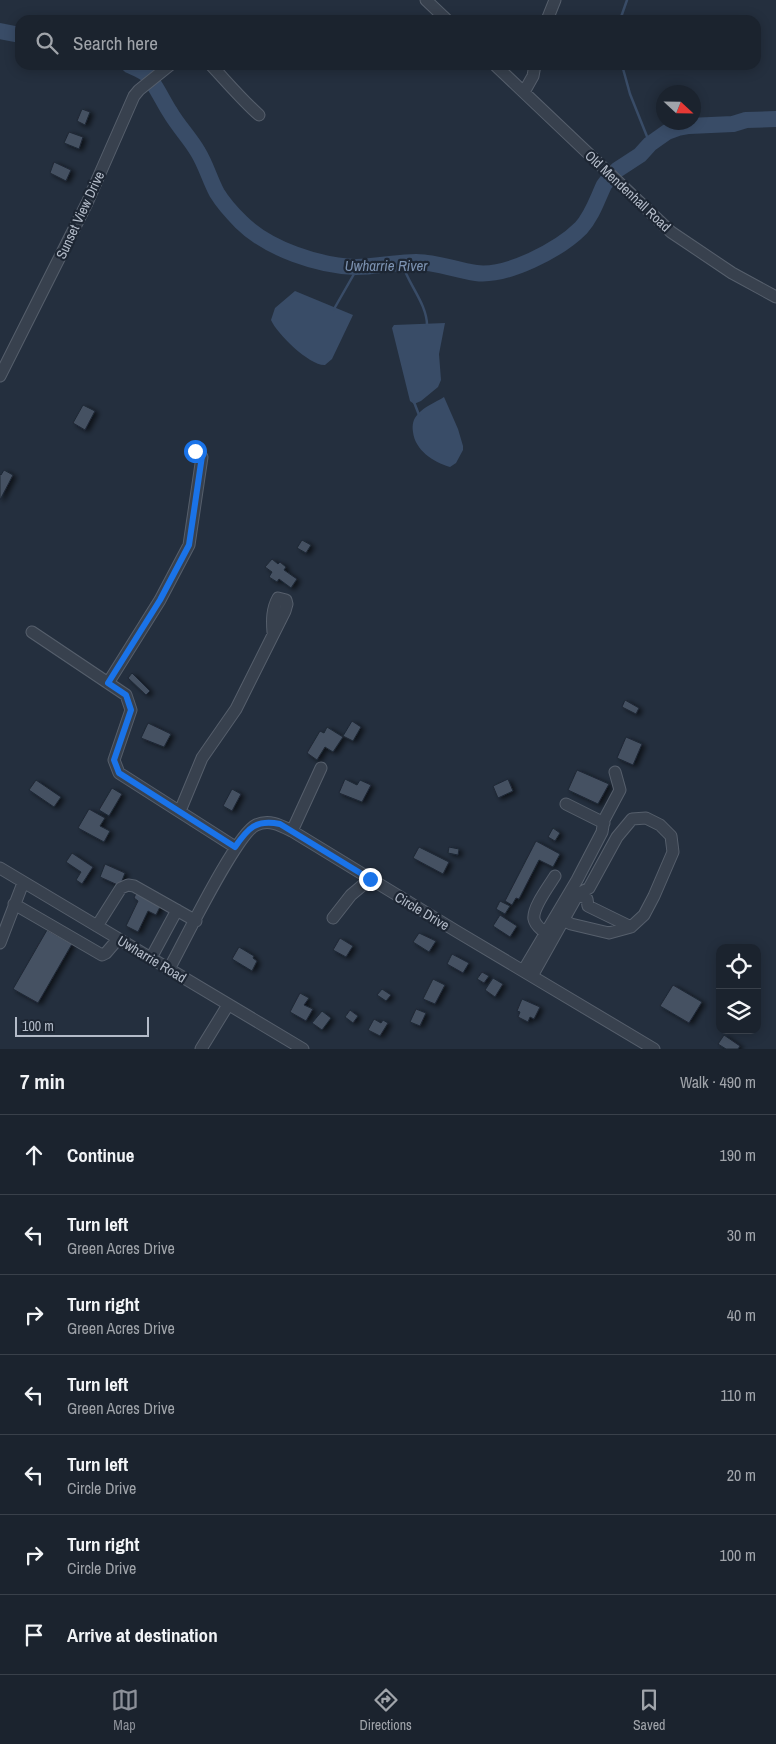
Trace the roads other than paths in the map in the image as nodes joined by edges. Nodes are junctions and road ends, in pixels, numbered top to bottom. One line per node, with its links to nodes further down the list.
1 (426, 0): 3 (street)
2 (555, 0): 4 (street)
3 (442, 15)
4 (549, 15)
5 (163, 70): 12 (street, Sunset View Drive)
6 (216, 70): 10 (street)
7 (500, 70): 9 (street, Old Mendenhall Road)
8 (534, 70): 9 (street)
9 (524, 92): 11 (street, Old Mendenhall Road)
10 (259, 115)
11 (776, 296)
12 (0, 376)
13 (195, 451): 16 (street)
14 (32, 632): 16 (street)
15 (273, 632): 20 (street)
16 (108, 683): 20 (street)
17 (321, 768): 22 (street)
18 (615, 772): 21 (street)
19 (566, 804): 21 (street)
20 (180, 811): 23 (street)
21 (604, 823): 38 (street)
22 (292, 831): 23 (street, Circle Drive); 26 (street, Circle Drive)
23 (235, 847): 34 (street, Circle Drive)
24 (0, 868): 27 (street, Uwharrie Road)
25 (555, 876): 38 (street)
26 (370, 879): 32 (street); 43 (street, Circle Drive)
27 (24, 883): 29 (street); 31 (street, Uwharrie Road)
28 (578, 894): 33 (street); 36 (street); 36 (street)
29 (14, 904): 37 (street); 40 (street)
30 (177, 910): 34 (street); 35 (street); 41 (street)
31 (75, 914): 35 (street, Uwharrie Road); 37 (street)
32 (333, 918)
33 (563, 920): 36 (street); 43 (street)
34 (196, 921): 42 (street, Circle Drive)
35 (97, 926): 39 (street, Uwharrie Road)
36 (631, 927)
37 (63, 933): 39 (street)
38 (544, 935): 43 (street)
39 (118, 939): 41 (street, Uwharrie Road)
40 (0, 943)
41 (151, 958): 42 (street, Uwharrie Road)
42 (170, 969): 44 (street, Uwharrie Road)
43 (527, 974): 47 (street, Circle Drive)
44 (228, 1004): 45 (street); 46 (street, Uwharrie Road)
45 (201, 1049)
46 (303, 1049)
47 (654, 1049)

